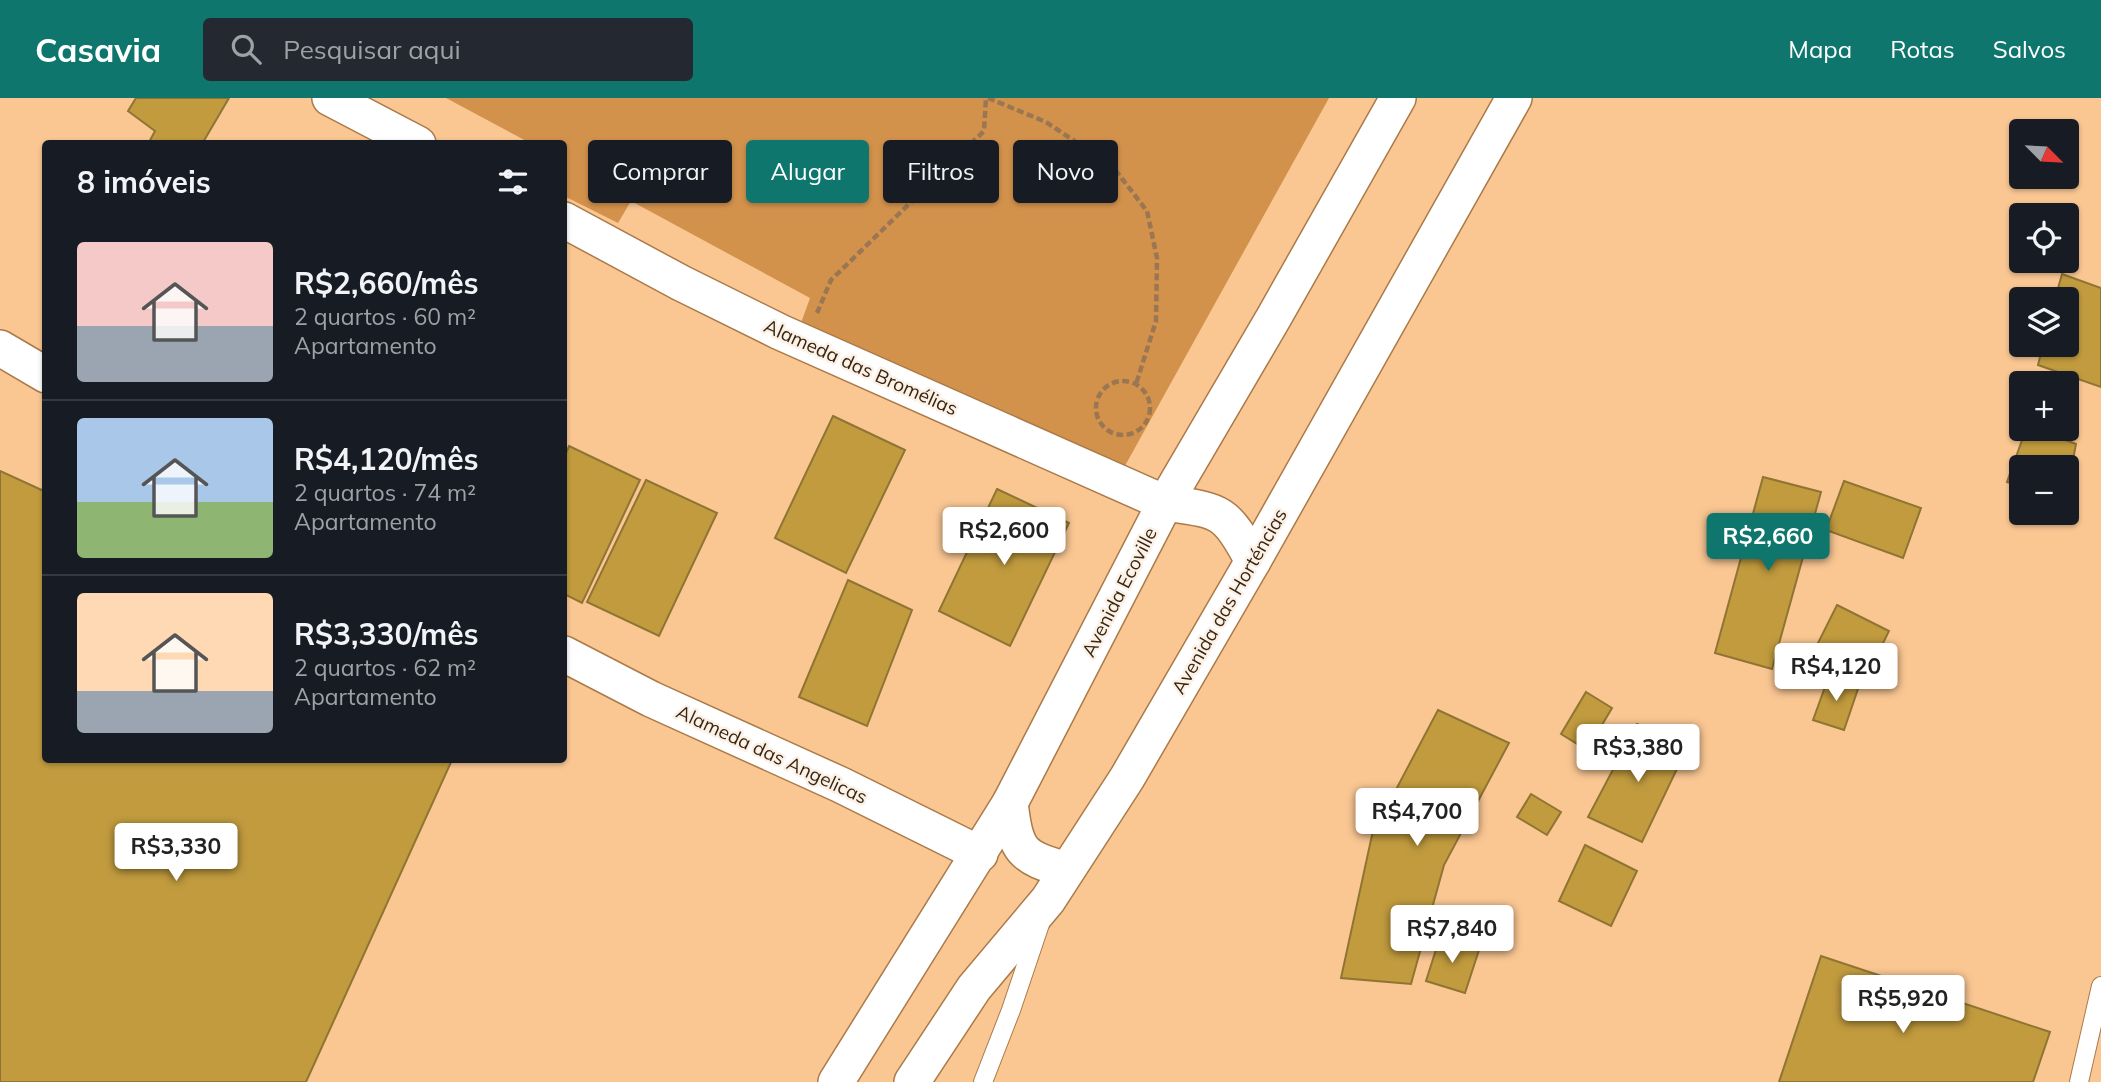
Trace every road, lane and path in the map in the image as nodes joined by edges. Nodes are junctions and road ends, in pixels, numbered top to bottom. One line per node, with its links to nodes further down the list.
1 (330, 98): 5 (street)
2 (987, 98): 7 (path); 10 (path)
3 (1398, 98): 11 (street, Avenida Ecoville)
4 (1514, 98): 12 (street, Avenida das Horténcias)
5 (410, 140)
6 (567, 222): 7 (street, Alameda das Bromélias)
7 (805, 343): 11 (street, Alameda das Bromélias)
8 (0, 348): 9 (street)
9 (42, 373)
10 (1136, 384): 10 (path)
11 (1165, 503): 12 (street, Alameda das Bromélias); 14 (street, Avenida Ecoville)
12 (1252, 561): 16 (street, Avenida das Horténcias)
13 (567, 656): 15 (street, Alameda das Angelicas)
14 (1010, 803): 15 (street, Avenida Ecoville); 16 (street)
15 (980, 854): 19 (street, Avenida Ecoville)
16 (1067, 870): 17 (street, Avenida das Horténcias)
17 (1048, 900): 20 (street, Avenida das Horténcias); 21 (lane)
18 (2101, 986): 22 (lane)
19 (836, 1082)
20 (912, 1082)
21 (983, 1082)
22 (2079, 1082)

